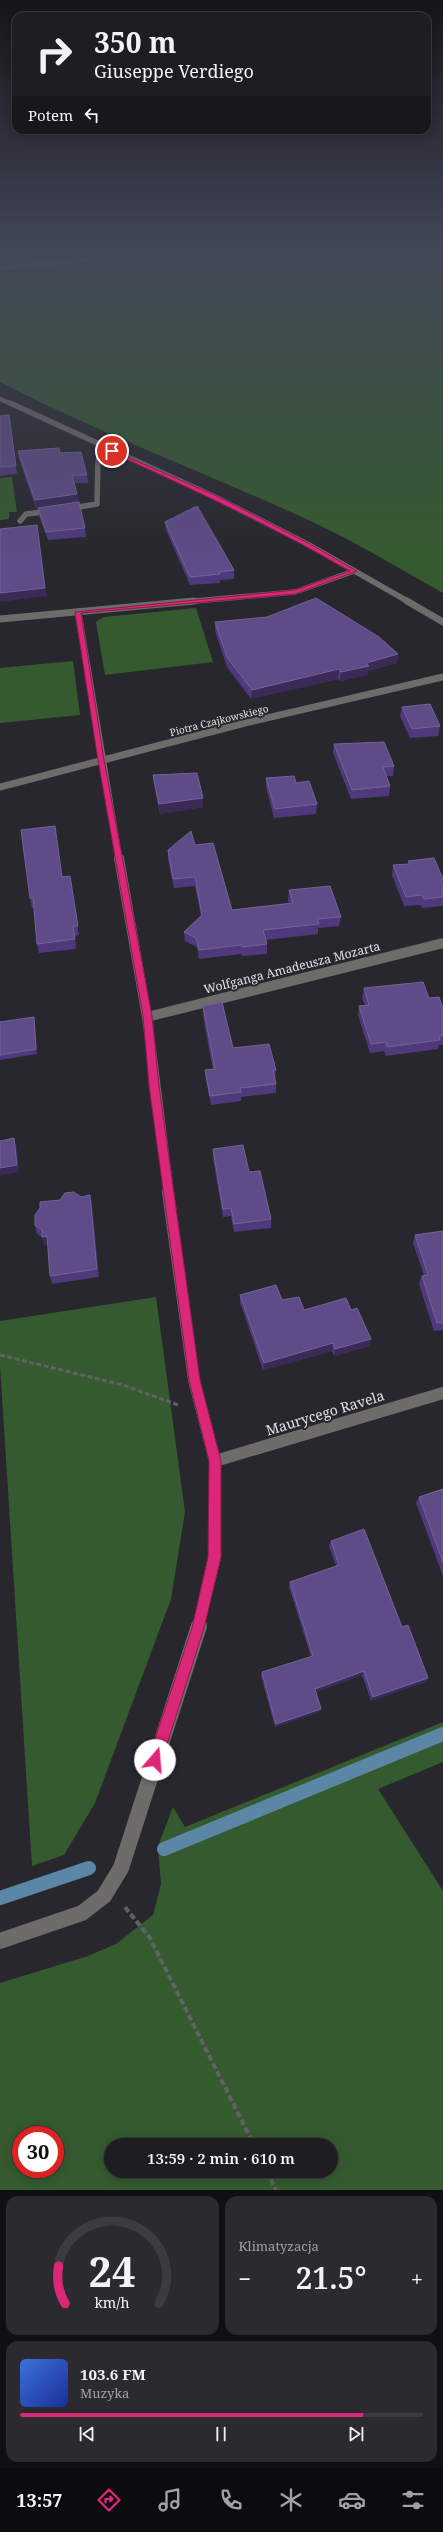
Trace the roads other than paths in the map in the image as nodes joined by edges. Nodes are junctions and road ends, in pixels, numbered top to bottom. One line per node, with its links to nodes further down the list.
1 (0, 399): 2 (street)
2 (112, 451): 3 (street); 4 (street)
3 (20, 521)
4 (354, 571): 5 (street); 7 (street)
5 (78, 612): 6 (street); 9 (street)
6 (0, 619)
7 (443, 622)
8 (443, 677): 9 (street, Piotra Czajkowskiego)
9 (101, 760): 10 (street, Piotra Czajkowskiego); 12 (street)
10 (0, 787)
11 (443, 943): 12 (street, Wolfganga Amadeusza Mozarta)
12 (148, 1016): 14 (street)
13 (443, 1393): 14 (street, Maurycego Ravela)
14 (215, 1461): 15 (street)
15 (0, 1941)

